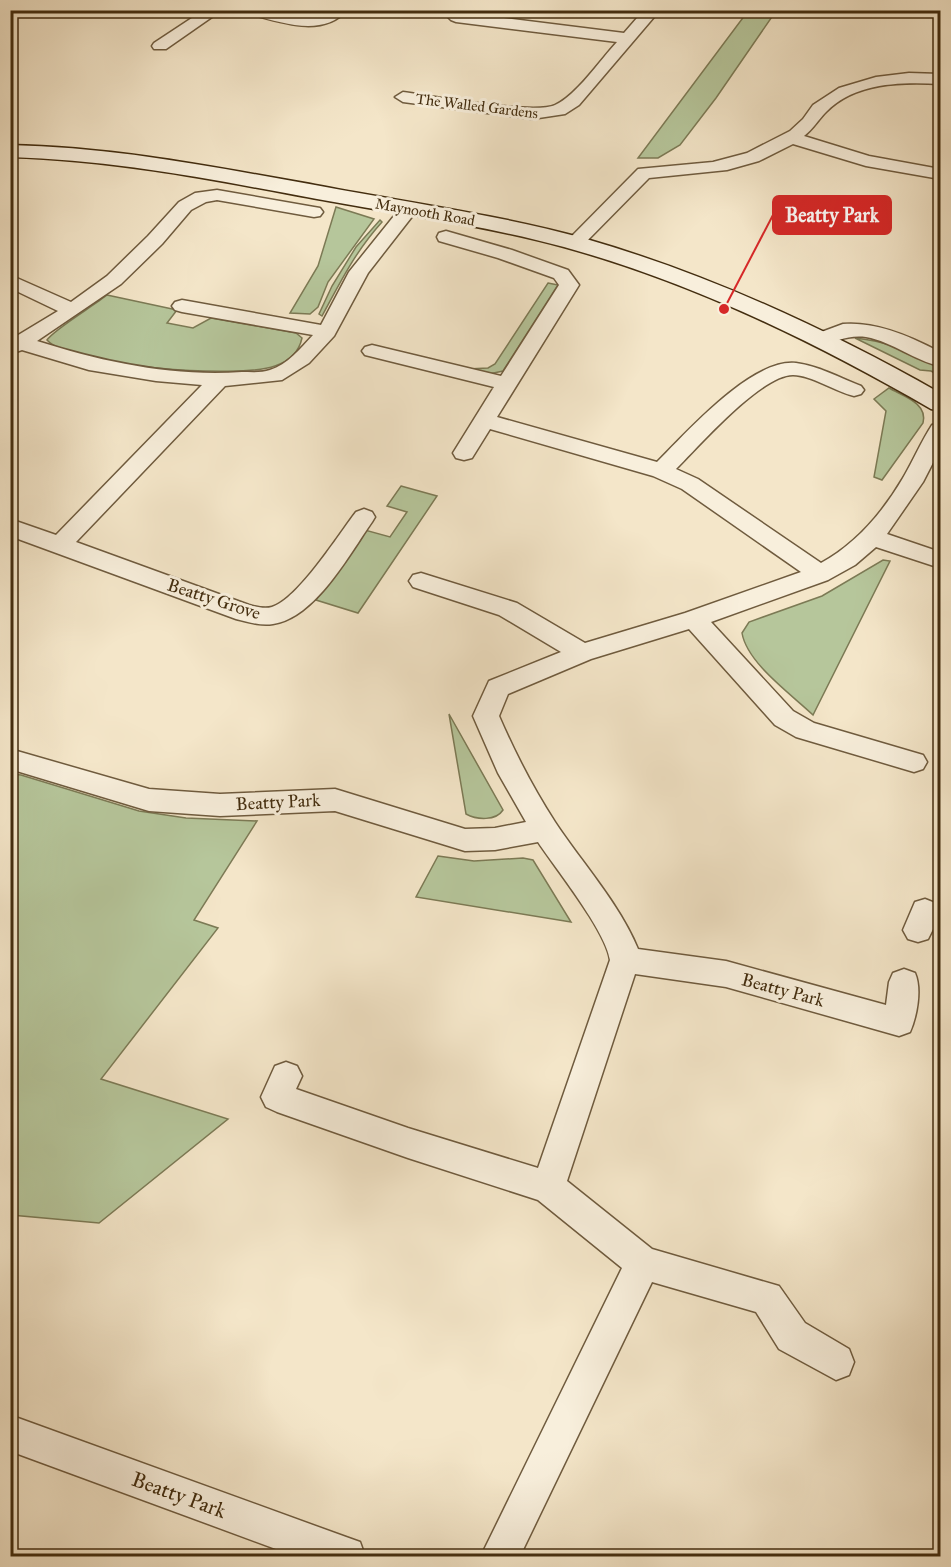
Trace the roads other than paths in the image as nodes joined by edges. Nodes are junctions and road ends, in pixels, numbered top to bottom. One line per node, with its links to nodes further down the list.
1 (215, 10): 7 (street)
2 (252, 10): 3 (street)
3 (340, 10)
4 (653, 10): 6 (street, The Walled Gardens)
5 (456, 17): 6 (street)
6 (627, 38): 9 (street, The Walled Gardens)
7 (160, 46)
8 (940, 79): 10 (street)
9 (403, 96)
10 (792, 138): 12 (street); 16 (street)
11 (10, 151): 13 (main road, Maynooth Road)
12 (940, 174)
13 (408, 210): 16 (main road, Maynooth Road); 20 (street)
14 (314, 212): 19 (street)
15 (446, 237): 26 (street)
16 (574, 243): 21 (main road, Maynooth Road)
17 (10, 281): 19 (street)
18 (182, 306): 20 (street)
19 (73, 310): 22 (street)
20 (327, 332): 25 (street)
21 (823, 338): 24 (street); 28 (main road, Maynooth Road)
22 (16, 346): 25 (street)
23 (372, 351): 26 (street)
24 (940, 360)
25 (219, 380): 36 (street)
26 (508, 384): 29 (street)
27 (854, 390): 32 (street)
28 (940, 403)
29 (484, 420): 31 (street); 32 (street)
30 (940, 430): 35 (street)
31 (464, 453)
32 (661, 471): 38 (street)
33 (364, 517): 36 (street, Beatty Grove)
34 (10, 527): 36 (street, Beatty Grove)
35 (872, 537): 37 (street); 38 (street)
36 (60, 545)
37 (940, 560)
38 (820, 574): 40 (street)
39 (421, 581): 41 (street)
40 (694, 619): 41 (street); 43 (street)
41 (582, 653): 44 (street)
42 (10, 759): 44 (street, Beatty Park)
43 (914, 762)
44 (545, 830): 45 (street)
45 (625, 960): 46 (street, Beatty Park); 48 (street)
46 (904, 982)
47 (286, 1076): 48 (street)
48 (548, 1186): 49 (street)
49 (643, 1263): 50 (street); 53 (street)
50 (836, 1362)
51 (10, 1437): 52 (street, Beatty Park)
52 (346, 1557)
53 (501, 1557)

